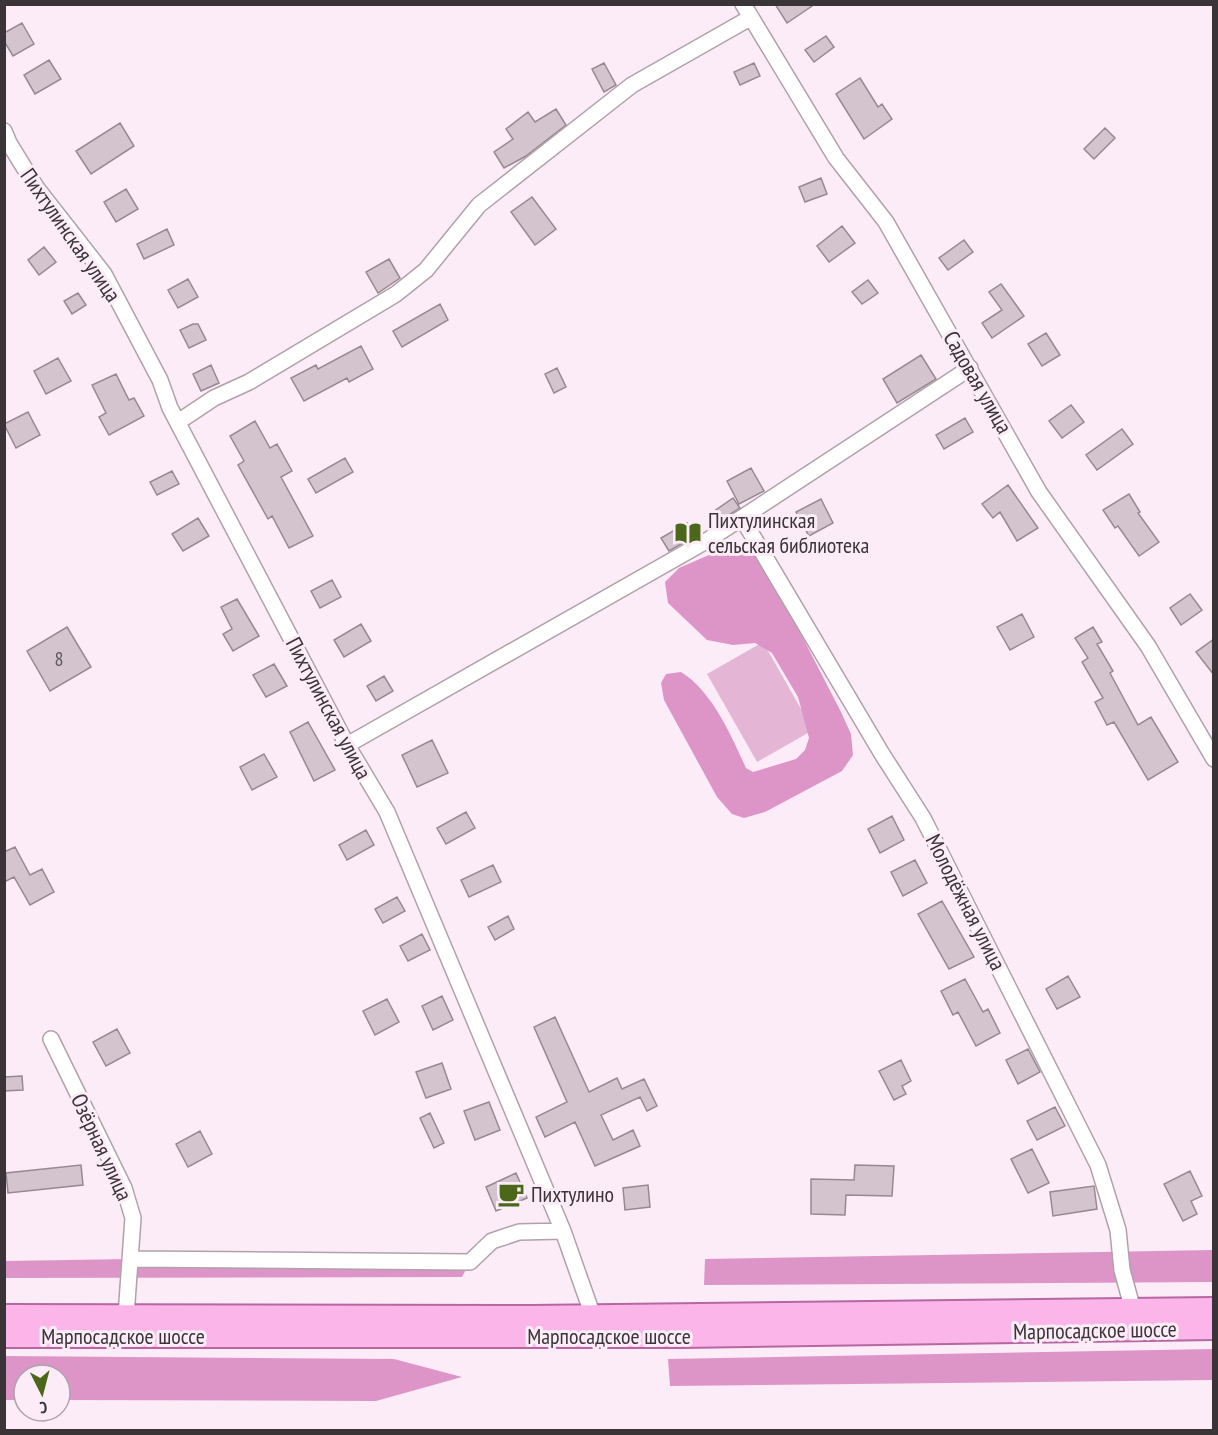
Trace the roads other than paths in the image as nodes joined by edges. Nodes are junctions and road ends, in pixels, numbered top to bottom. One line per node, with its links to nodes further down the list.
1 (746, 11): 3 (street, Садовая улица); 4 (street)
2 (4, 131): 4 (street, Пихтулинская улица)
3 (970, 368): 5 (street); 7 (street, Садовая улица)
4 (178, 422): 6 (street, Пихтулинская улица)
5 (742, 518): 6 (street); 12 (street, Молодёжная улица)
6 (347, 745): 9 (street, Пихтулинская улица)
7 (1214, 759)
8 (51, 1039): 10 (street, Озёрная улица)
9 (563, 1232): 10 (street); 15 (street, Пихтулинская улица)
10 (131, 1260): 14 (street, Озёрная улица)
11 (1214, 1309): 12 (main road, Марпосадское шоссе)
12 (1133, 1310): 15 (main road, Марпосадское шоссе)
13 (4, 1316): 14 (main road, Марпосадское шоссе)
14 (126, 1316): 15 (main road, Марпосадское шоссе)
15 (593, 1316)
16 (1214, 1328): 17 (main road, Марпосадское шоссе)
17 (4, 1336)

